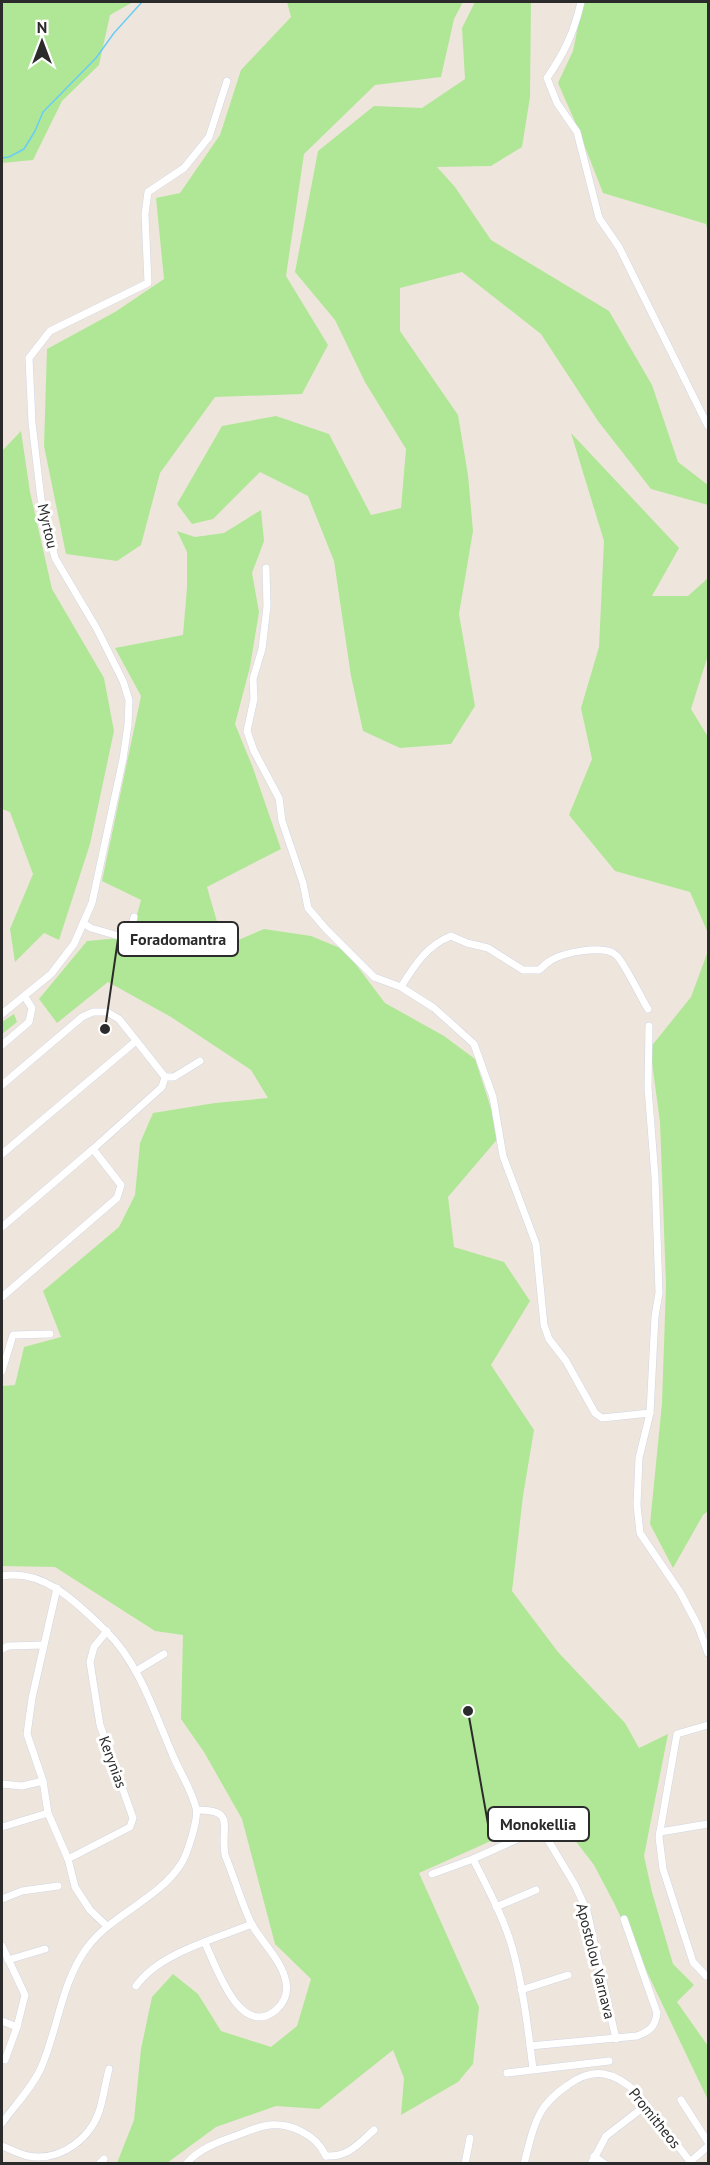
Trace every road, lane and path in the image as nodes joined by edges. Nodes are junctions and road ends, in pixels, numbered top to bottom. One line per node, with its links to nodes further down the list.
1 (581, 2): 3 (street)
2 (227, 81): 6 (street, Myrtou)
3 (708, 426)
4 (266, 568): 7 (street)
5 (134, 916): 6 (street)
6 (83, 923): 8 (street, Myrtou)
7 (401, 987): 9 (street); 23 (street)
8 (25, 997): 10 (street, Myrtou); 13 (street)
9 (648, 1009)
10 (2, 1014)
11 (649, 1026): 23 (street)
12 (135, 1041): 15 (street); 16 (street); 18 (street)
13 (2, 1045)
14 (200, 1061): 15 (street)
15 (165, 1077): 17 (street)
16 (2, 1085)
17 (93, 1149): 19 (street); 20 (street)
18 (2, 1154)
19 (2, 1227)
20 (2, 1297)
21 (50, 1334): 22 (street)
22 (2, 1371)
23 (650, 1413): 29 (street)
24 (2, 1576): 25 (street)
25 (57, 1588): 26 (street); 27 (street)
26 (107, 1631): 31 (street); 40 (street, Kerynias)
27 (43, 1645): 28 (street); 33 (street)
28 (2, 1649)
29 (708, 1653)
30 (164, 1654): 31 (street)
31 (136, 1671): 35 (street)
32 (708, 1725): 39 (street)
33 (43, 1781): 34 (street); 36 (street)
34 (2, 1784)
35 (197, 1810): 48 (street); 49 (street)
36 (48, 1813): 38 (street); 40 (street)
37 (708, 1824): 39 (street)
38 (2, 1827)
39 (660, 1832): 54 (street)
40 (68, 1859): 49 (street)
41 (473, 1859): 42 (street, Apostolou Varnava); 46 (street); 60 (street, Apostolou Varnava)
42 (432, 1874)
43 (58, 1886): 45 (street)
44 (536, 1890): 46 (street)
45 (2, 1899)
46 (496, 1907): 57 (street)
47 (624, 1919): 60 (street)
48 (252, 1924): 50 (street); 50 (street)
49 (107, 1926): 71 (street)
50 (205, 1943): 56 (street)
51 (2, 1946): 53 (street)
52 (45, 1948): 53 (street)
53 (8, 1960): 59 (street)
54 (708, 1975)
55 (568, 1976): 57 (street)
56 (136, 1986)
57 (521, 1990): 61 (street)
58 (2, 2021): 59 (street)
59 (17, 2026): 62 (street)
60 (616, 2039): 61 (street)
61 (530, 2046): 66 (street)
62 (5, 2060)
63 (609, 2061): 64 (street)
64 (593, 2062): 66 (street); 68 (street)
65 (109, 2069): 75 (street)
66 (533, 2069): 67 (street)
67 (507, 2073)
68 (593, 2073): 70 (street, Promitheos); 82 (street)
69 (681, 2100): 74 (street)
70 (645, 2106): 78 (street); 84 (street, Promitheos)
71 (2, 2123)
72 (374, 2130): 77 (street)
73 (470, 2138): 81 (street)
74 (708, 2142)
75 (2, 2146)
76 (708, 2146): 84 (street)
77 (326, 2156): 79 (street); 80 (street)
78 (593, 2160): 83 (street)
79 (186, 2163)
80 (321, 2163)
81 (465, 2163)
82 (524, 2163)
83 (605, 2163)
84 (691, 2163)

